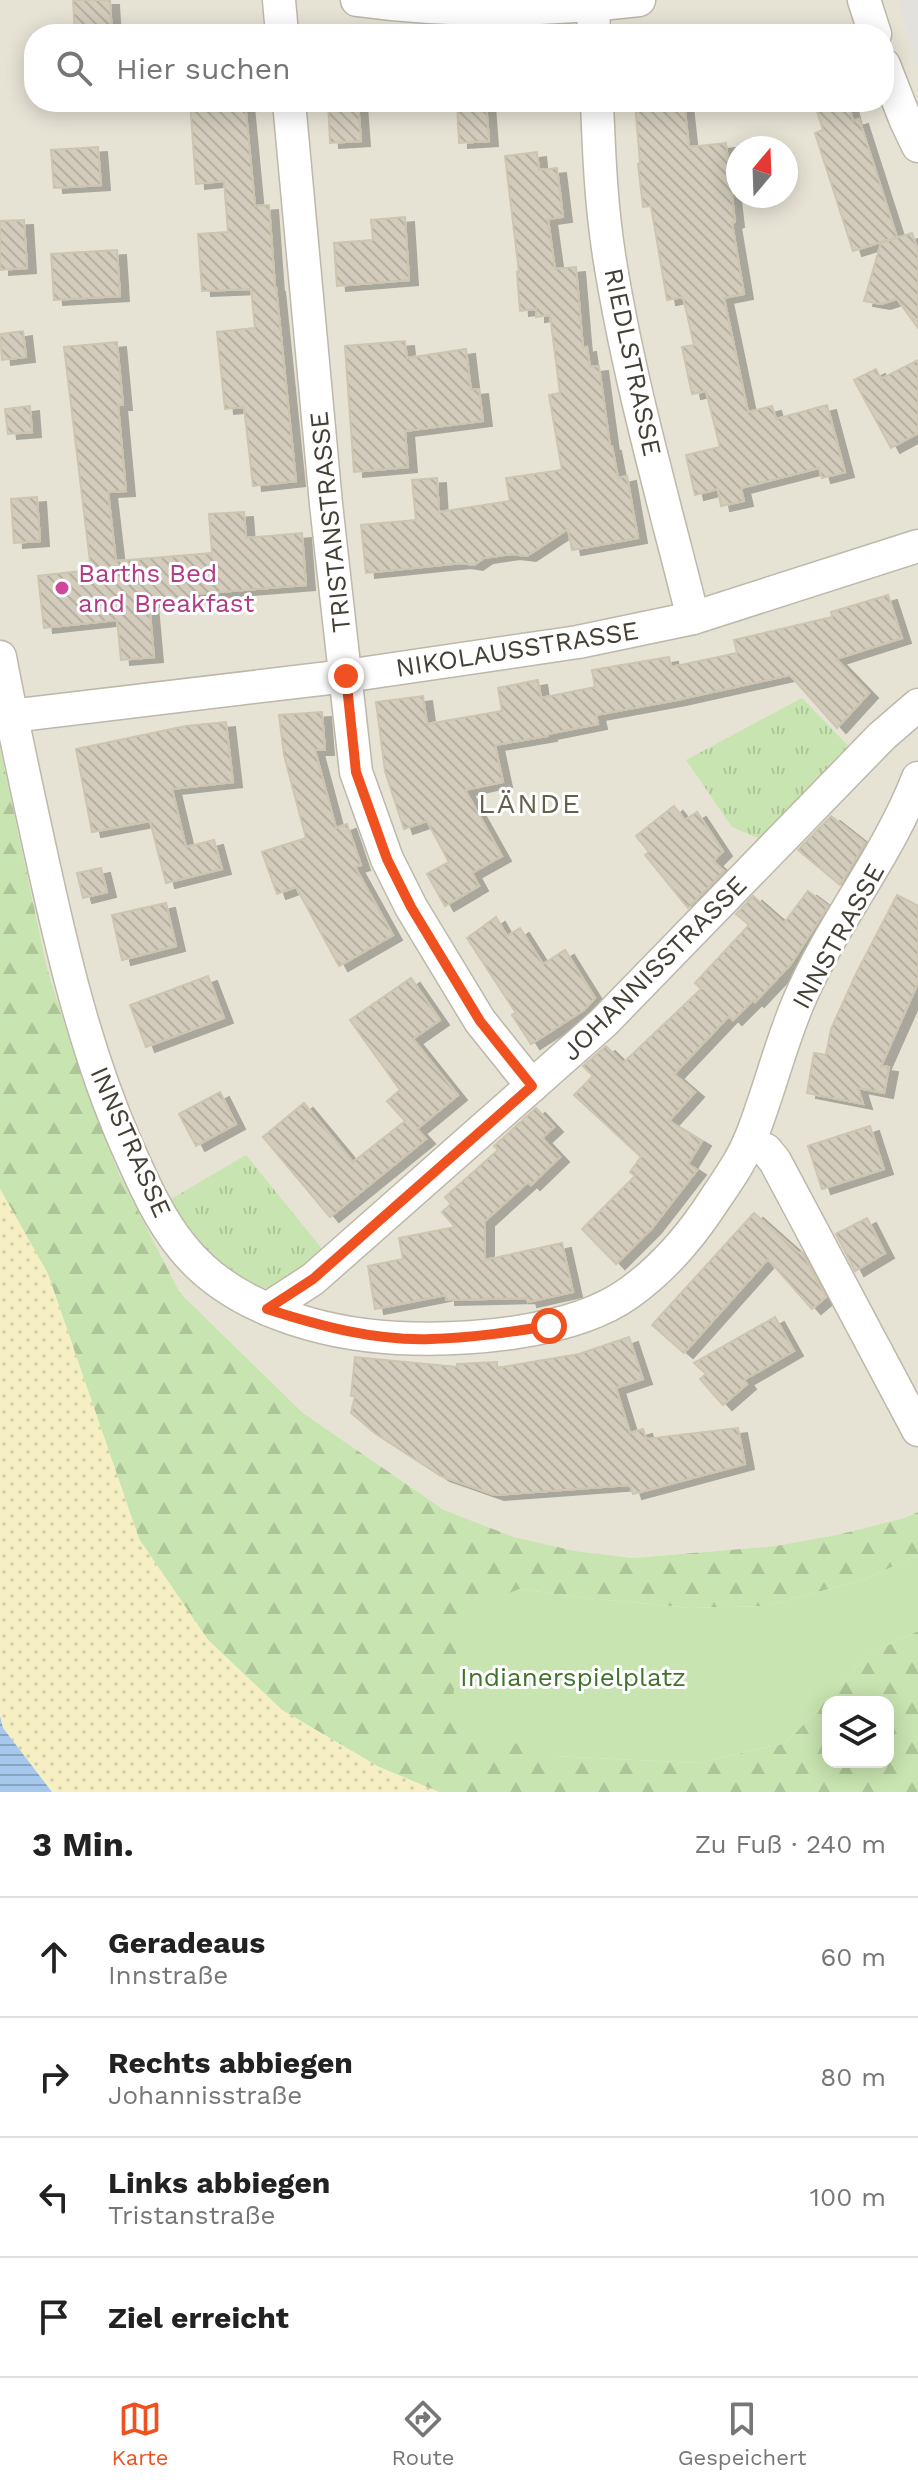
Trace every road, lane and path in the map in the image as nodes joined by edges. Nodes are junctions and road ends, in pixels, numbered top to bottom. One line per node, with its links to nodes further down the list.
1 (279, 0): 6 (street)
2 (357, 0): 5 (street)
3 (639, 0): 5 (street)
4 (864, 0): 7 (street)
5 (593, 20)
6 (281, 24)
7 (872, 24)
8 (894, 93): 11 (street)
9 (290, 112): 15 (street, TRISTANSTRASSE)
10 (597, 112): 13 (street, RIEDLSTRASSE)
11 (918, 146)
12 (918, 546): 13 (street, NIKOLAUSSTRASSE)
13 (693, 618): 15 (street, NIKOLAUSSTRASSE)
14 (0, 657): 17 (street, INNSTRASSE)
15 (346, 676): 17 (street, NIKOLAUSSTRASSE); 19 (street, TRISTANSTRASSE)
16 (918, 705): 19 (street, JOHANNISSTRASSE)
17 (11, 716): 21 (street, INNSTRASSE)
18 (918, 778): 20 (street, INNSTRASSE)
19 (532, 1086): 21 (street, JOHANNISSTRASSE)
20 (749, 1142): 21 (street, INNSTRASSE); 22 (street)
21 (267, 1309)
22 (918, 1430)

